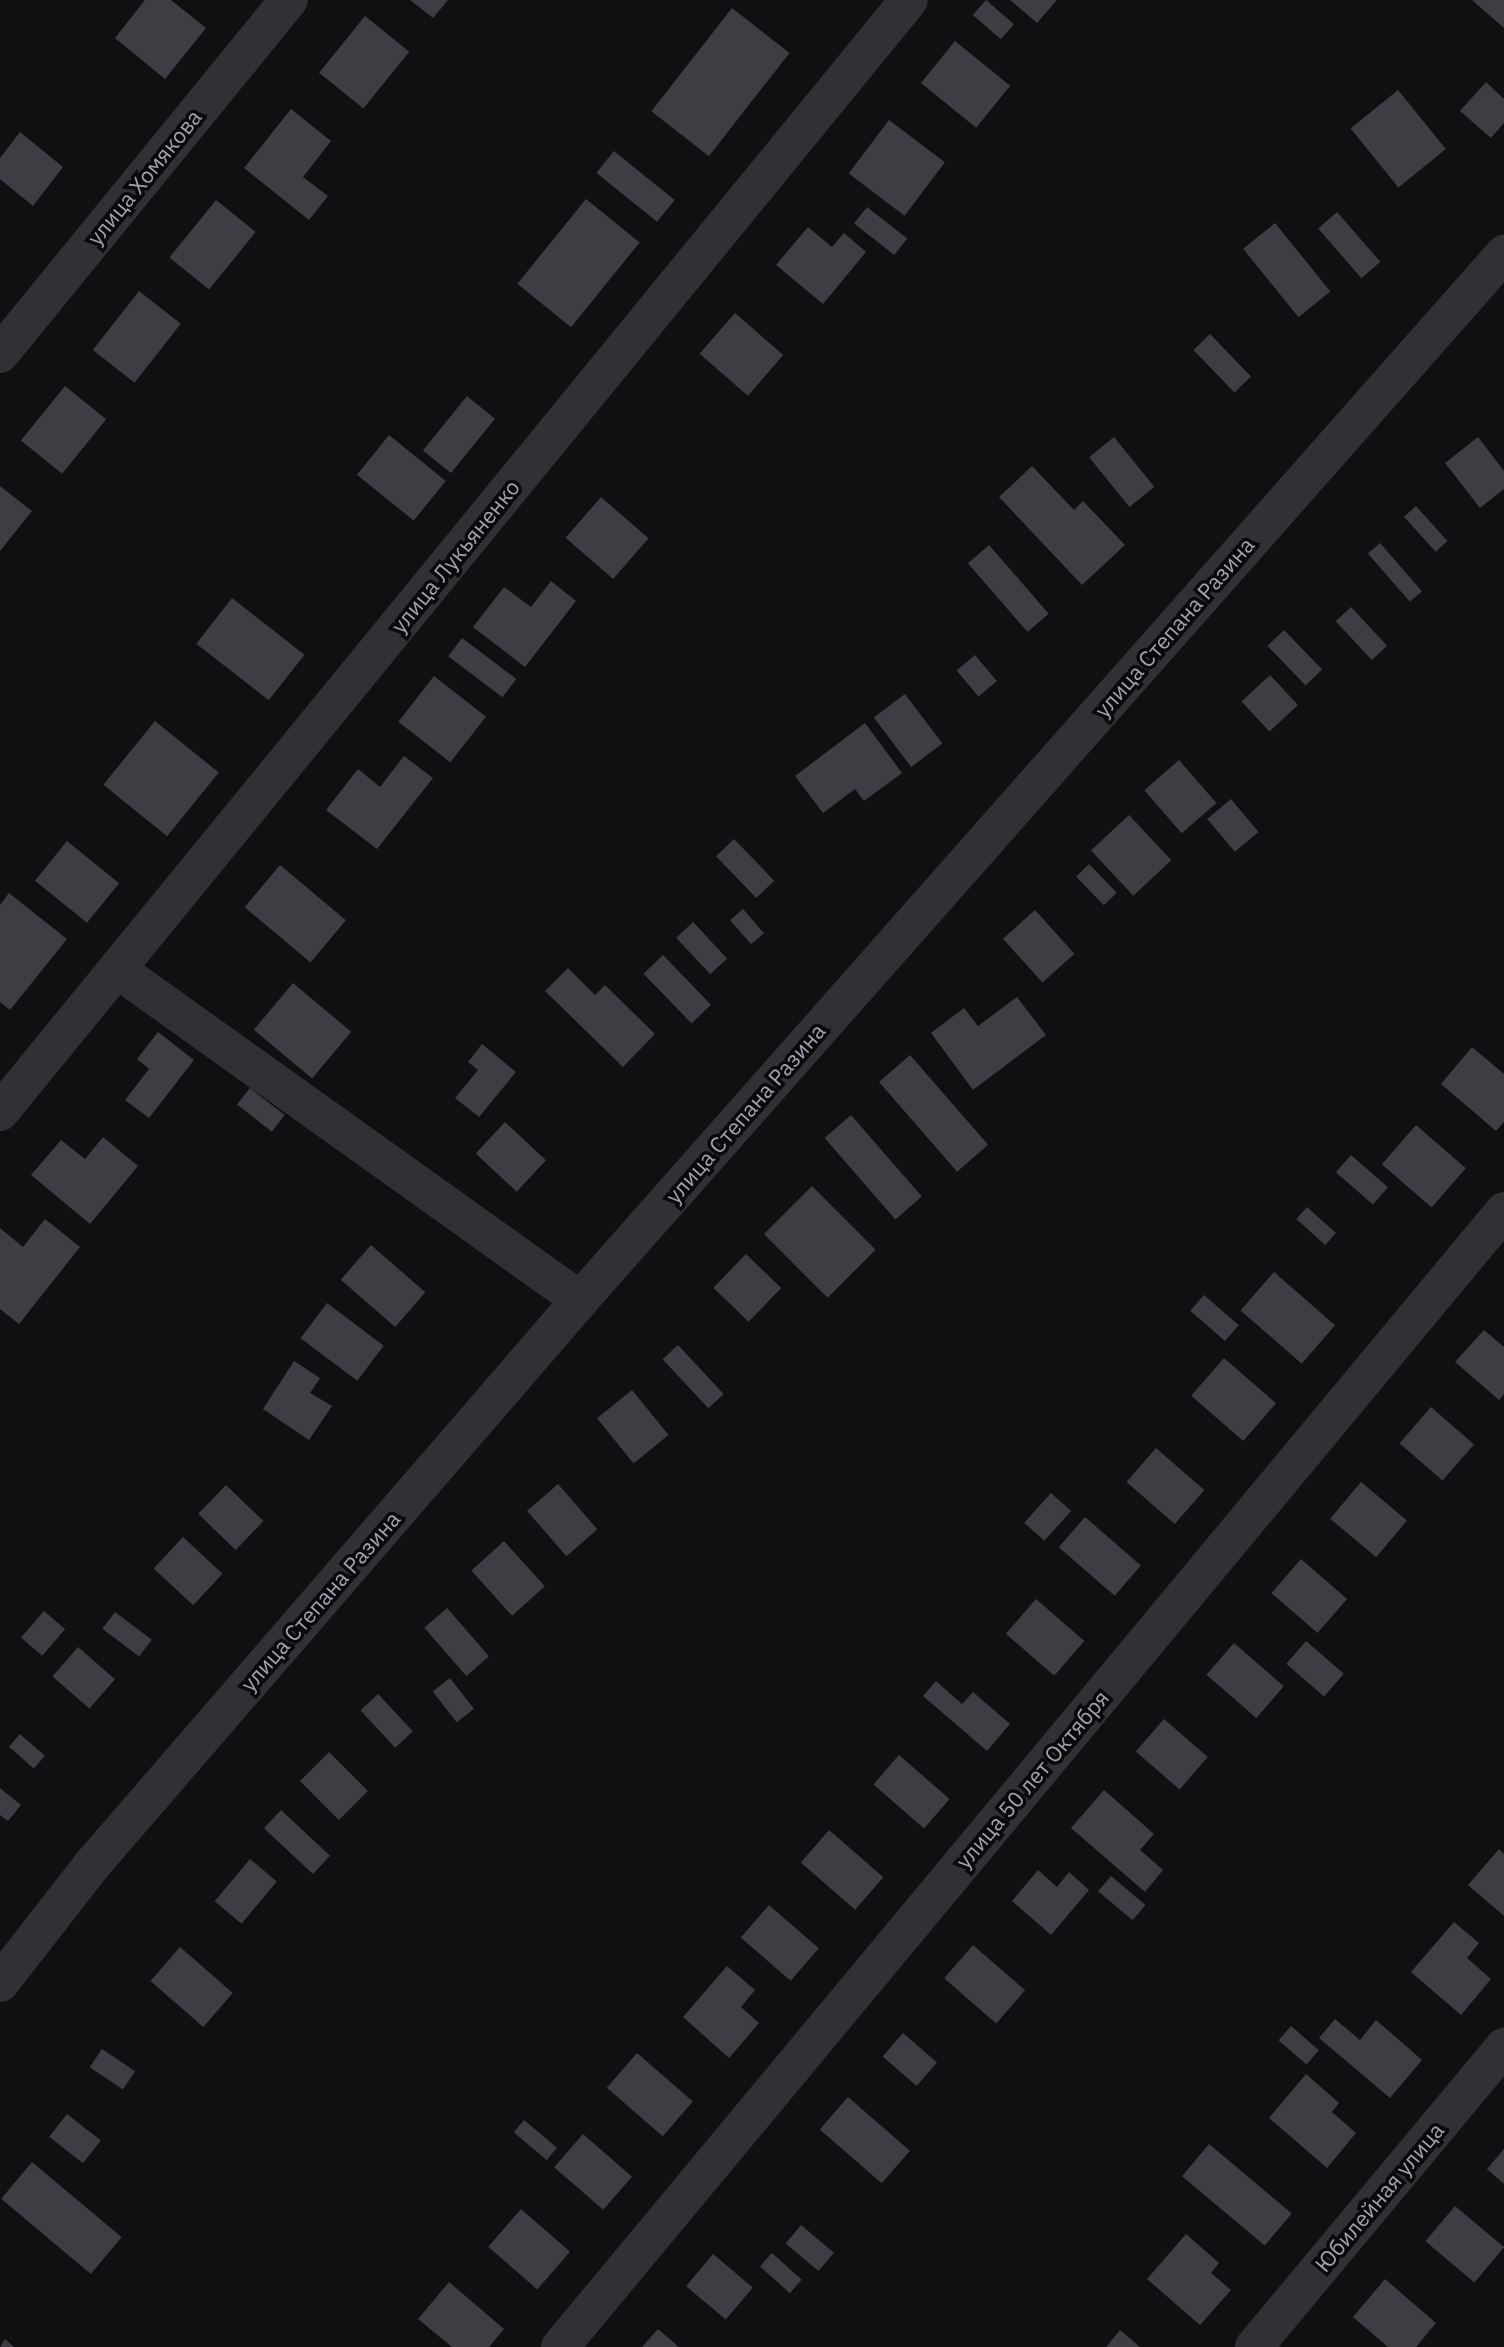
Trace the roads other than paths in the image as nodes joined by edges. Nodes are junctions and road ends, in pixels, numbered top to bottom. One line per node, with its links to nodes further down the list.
1 (289, 0): 4 (street, улица Хомякова)
2 (909, 0): 5 (street, улица Лукьяненко)
3 (1504, 254): 8 (street, улица Степана Разина)
4 (0, 354)
5 (118, 970): 6 (street, улица Лукьяненко); 8 (street)
6 (0, 1112)
7 (1504, 1211): 11 (street, улица 50 лет Октября)
8 (580, 1300): 9 (street, улица Степана Разина)
9 (0, 1983)
10 (1504, 2047): 12 (street, Юбилейная улица)
11 (560, 2347)
12 (1254, 2347)

